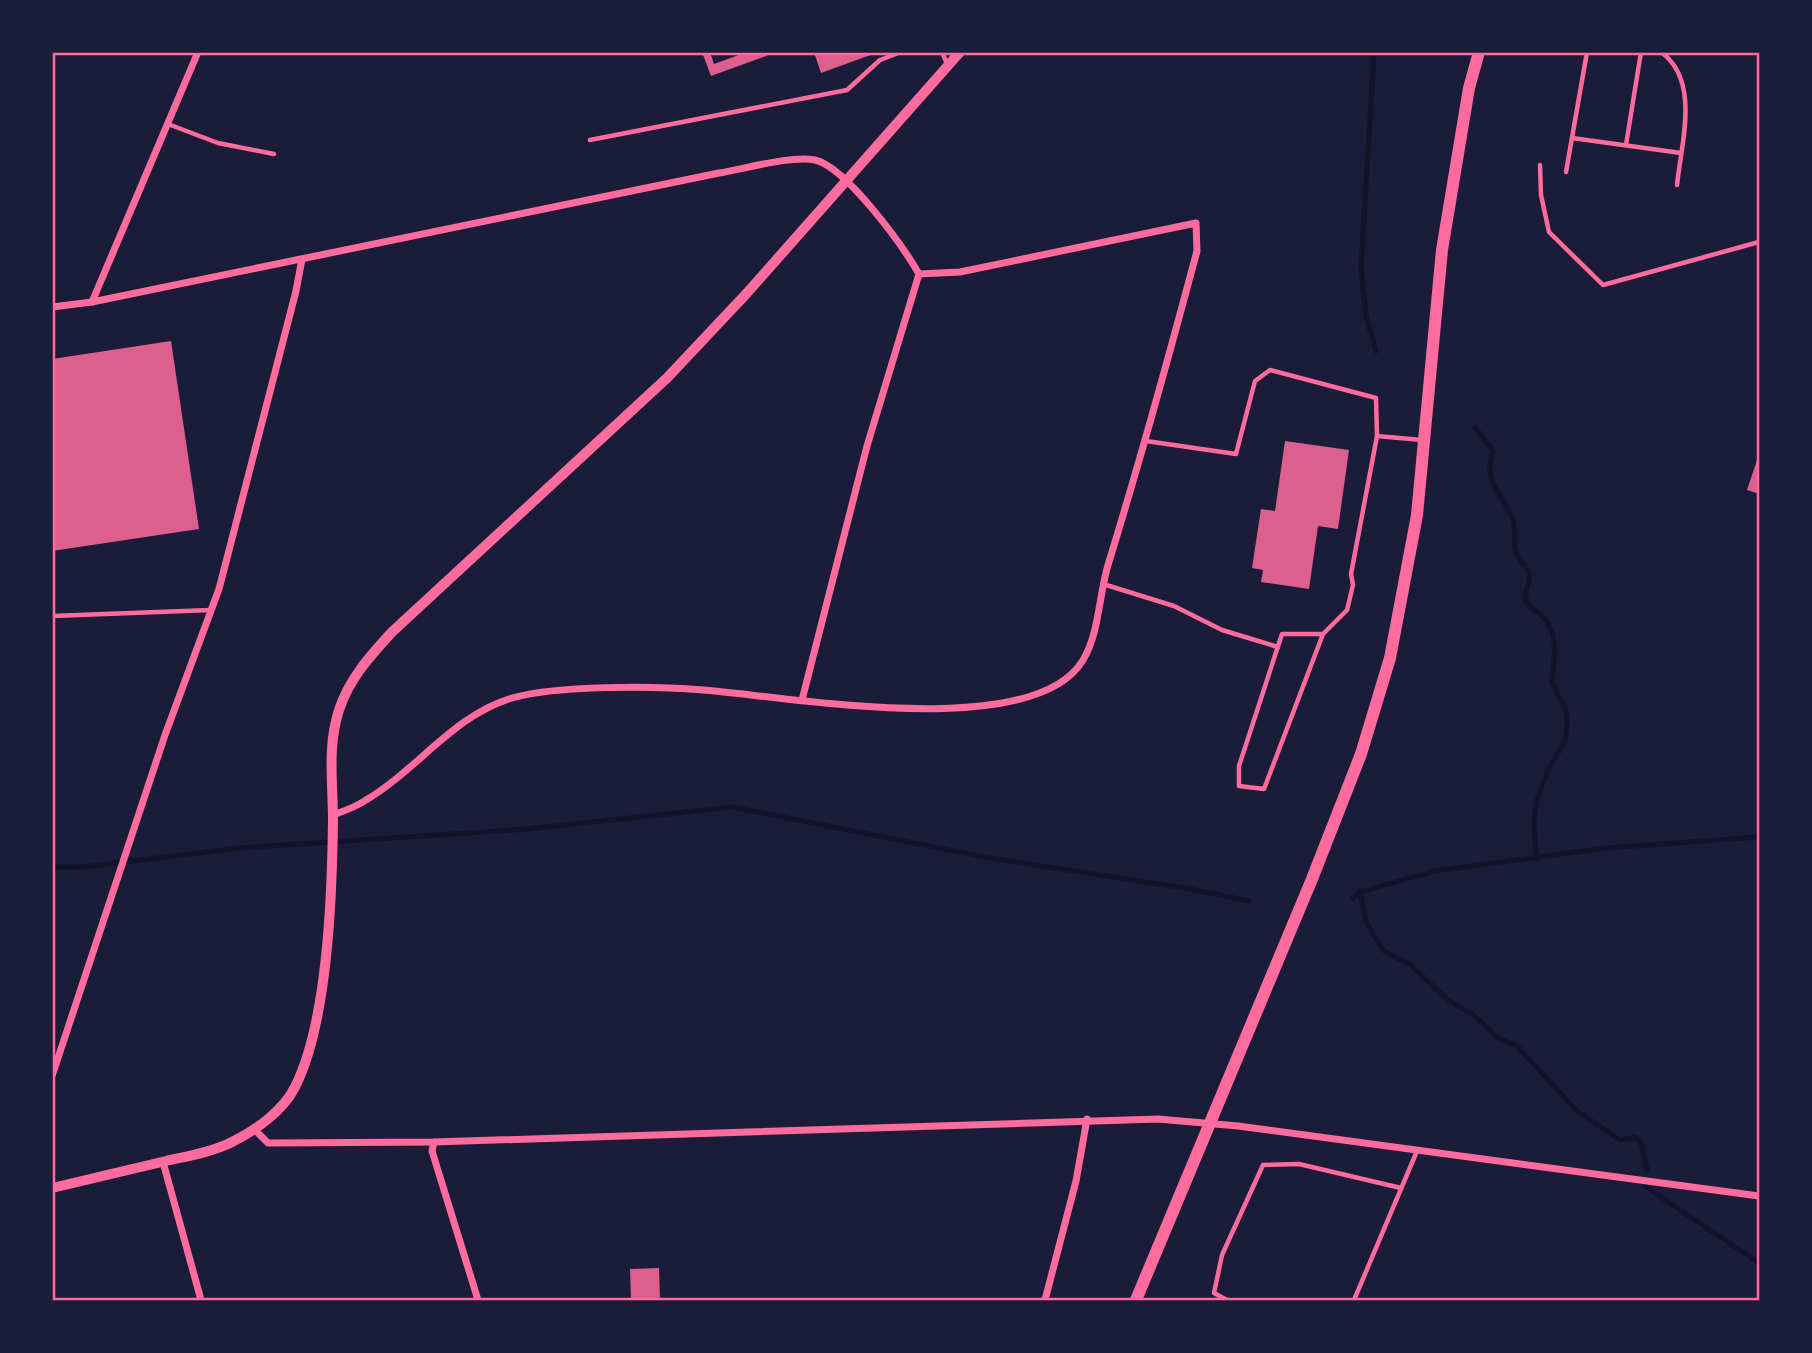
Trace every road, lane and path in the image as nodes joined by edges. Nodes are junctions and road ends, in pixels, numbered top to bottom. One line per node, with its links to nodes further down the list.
1 (198, 52): 10 (street)
2 (901, 52): 12 (lane)
3 (942, 52): 9 (lane)
4 (960, 52): 9 (street)
5 (1479, 52): 26 (main road)
6 (1587, 52): 11 (lane)
7 (1640, 52): 13 (lane)
8 (1661, 52): 14 (lane)
9 (948, 65): 18 (street)
10 (167, 124): 15 (lane); 23 (street)
11 (1573, 138): 13 (lane); 17 (lane)
12 (590, 140)
13 (1626, 145): 14 (lane)
14 (1681, 153): 19 (lane)
15 (274, 154)
16 (1540, 164): 20 (lane)
17 (1566, 172)
18 (845, 179): 21 (street); 22 (street); 34 (street)
19 (1677, 185)
20 (1759, 242)
21 (302, 259): 23 (street); 29 (street)
22 (919, 274): 27 (street); 33 (street)
23 (92, 302): 24 (street)
24 (52, 307)
25 (1377, 436): 26 (lane); 27 (lane); 31 (lane)
26 (1424, 440): 37 (main road)
27 (1146, 441): 28 (street)
28 (1103, 584): 32 (lane); 33 (street)
29 (212, 610): 30 (lane); 35 (street)
30 (52, 616)
31 (1323, 634): 32 (lane); 32 (lane)
32 (1278, 647)
33 (802, 700): 34 (street)
34 (333, 816): 38 (street)
35 (52, 1076)
36 (1087, 1119): 37 (street); 39 (street); 47 (street)
37 (1210, 1123): 40 (street); 48 (main road)
38 (254, 1129): 39 (street); 41 (street)
39 (434, 1142): 46 (street)
40 (1417, 1150): 43 (lane); 44 (street)
41 (163, 1162): 42 (street); 45 (street)
42 (52, 1188)
43 (1401, 1188): 49 (lane); 50 (lane)
44 (1759, 1196)
45 (201, 1300)
46 (478, 1300)
47 (1045, 1300)
48 (1136, 1300)
49 (1227, 1300)
50 (1354, 1300)

